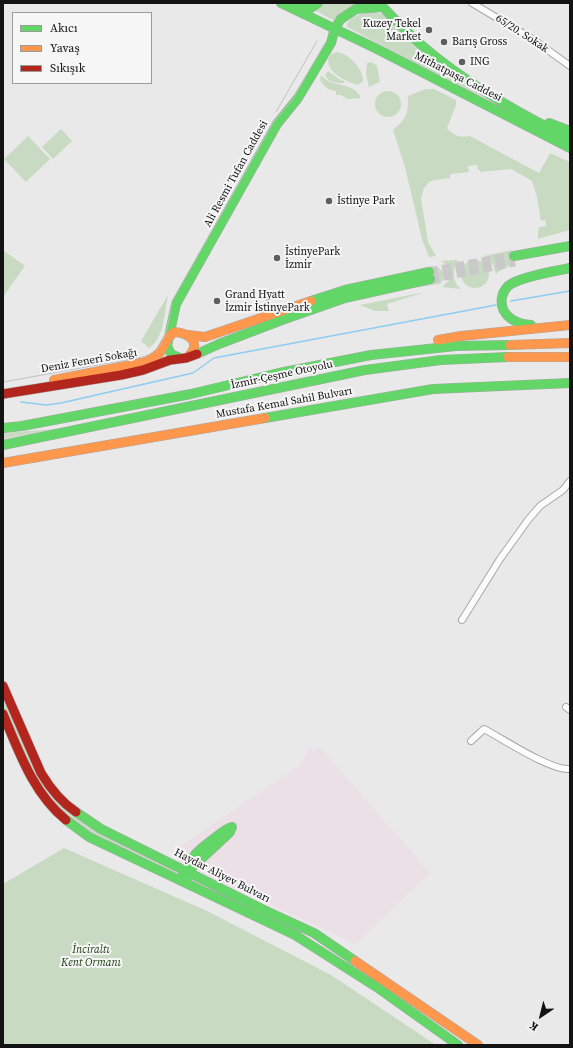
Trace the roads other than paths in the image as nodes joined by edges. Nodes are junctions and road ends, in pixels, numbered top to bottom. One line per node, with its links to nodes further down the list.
1 (281, 3): 4 (main road)
2 (318, 3): 4 (main road)
3 (472, 3): 7 (street, 65/20. Sokak)
4 (290, 5): 6 (main road, Mithatpaşa Caddesi)
5 (380, 5): 6 (main road); 9 (main road, Mithatpaşa Caddesi)
6 (335, 28): 8 (main road, Mithatpaşa Caddesi); 19 (main road, Ali Resmi Tufan Caddesi)
7 (570, 66)
8 (440, 81): 12 (main road, Mithatpaşa Caddesi); 13 (main road)
9 (474, 85): 10 (main road); 11 (main road, Mithatpaşa Caddesi)
10 (570, 130)
11 (570, 139)
12 (570, 148)
13 (570, 155)
14 (570, 246): 15 (main road)
15 (570, 250)
16 (570, 268): 17 (main road)
17 (570, 324): 21 (main road)
18 (188, 335): 19 (main road); 23 (main road); 23 (main road, Deniz Feneri Sokağı)
19 (168, 337): 23 (main road); 25 (main road, Deniz Feneri Sokağı)
20 (570, 343): 21 (main road, İzmir-Çeşme Otoyolu)
21 (371, 355): 27 (main road, İzmir-Çeşme Otoyolu)
22 (570, 357): 28 (main road, İzmir-Çeşme Otoyolu)
23 (186, 358): 26 (main road, Deniz Feneri Sokağı)
24 (570, 383): 29 (main road, Mustafa Kemal Sahil Bulvarı)
25 (3, 388)
26 (3, 394)
27 (3, 428)
28 (3, 445)
29 (3, 463)
30 (570, 482): 31 (street)
31 (462, 620)
32 (3, 686): 37 (main road, Haydar Aliyev Bulvarı)
33 (3, 714): 36 (main road, Haydar Aliyev Bulvarı)
34 (471, 741): 35 (street)
35 (570, 769)
36 (127, 855): 37 (main road); 38 (main road, Haydar Aliyev Bulvarı)
37 (187, 872): 37 (main road); 38 (main road); 39 (main road, Haydar Aliyev Bulvarı)
38 (195, 888): 40 (main road, Haydar Aliyev Bulvarı)
39 (264, 910): 40 (main road); 41 (main road, Haydar Aliyev Bulvarı)
40 (260, 919): 42 (main road, Haydar Aliyev Bulvarı)
41 (466, 1036): 42 (main road); 43 (main road, Haydar Aliyev Bulvarı)
42 (459, 1045)
43 (478, 1045)

